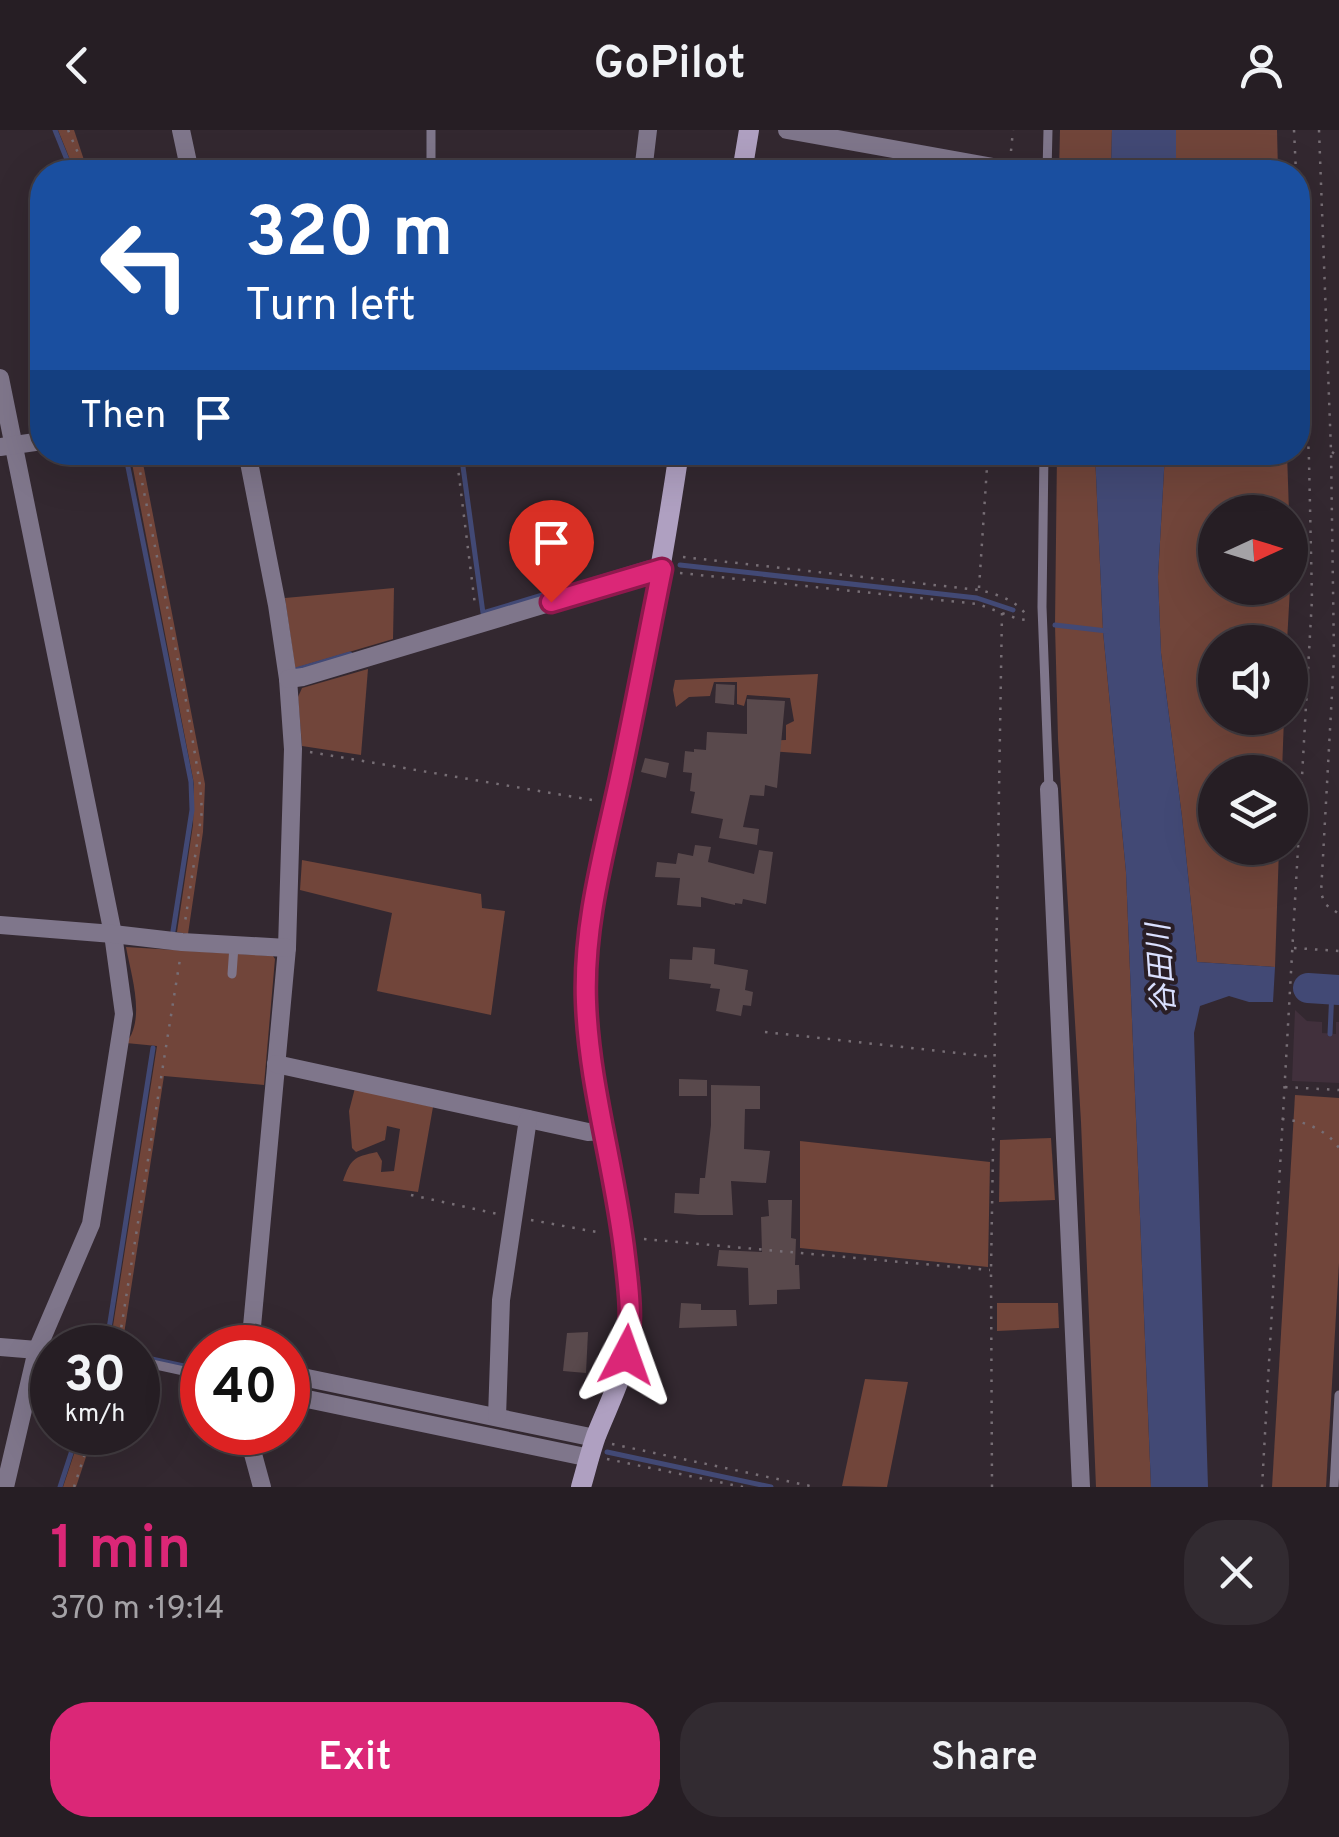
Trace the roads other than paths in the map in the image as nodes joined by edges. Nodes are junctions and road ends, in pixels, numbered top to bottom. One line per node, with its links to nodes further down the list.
1 (181, 130): 7 (street)
2 (431, 130): 8 (lane)
3 (648, 130): 9 (street)
4 (749, 130): 10 (street)
5 (787, 130): 11 (street)
6 (1048, 130): 12 (lane)
7 (187, 160)
8 (431, 160)
9 (644, 160)
10 (744, 160)
11 (954, 160)
12 (1047, 160)
13 (0, 378): 14 (street)
14 (6, 446): 22 (street)
15 (249, 465): 19 (street)
16 (678, 465): 18 (street)
17 (1044, 465): 20 (lane)
18 (671, 566): 19 (street); 28 (street)
19 (288, 679): 24 (street)
20 (1050, 789): 43 (street)
21 (0, 926): 22 (street)
22 (112, 934): 23 (street); 29 (street)
23 (234, 944): 24 (street); 25 (lane)
24 (287, 948): 26 (street)
25 (232, 974)
26 (276, 1064): 27 (street); 30 (street)
27 (528, 1119): 28 (street); 37 (street)
28 (604, 1130): 38 (street)
29 (48, 1325)
30 (252, 1325)
31 (30, 1346): 32 (street)
32 (0, 1347)
33 (310, 1379): 37 (street)
34 (30, 1383): 40 (street)
35 (1339, 1396): 44 (lane)
36 (310, 1399): 38 (street)
37 (497, 1418): 38 (street)
38 (598, 1449): 42 (street)
39 (254, 1455): 41 (street)
40 (5, 1487)
41 (262, 1487)
42 (581, 1487)
43 (1081, 1487)
44 (1334, 1487)

